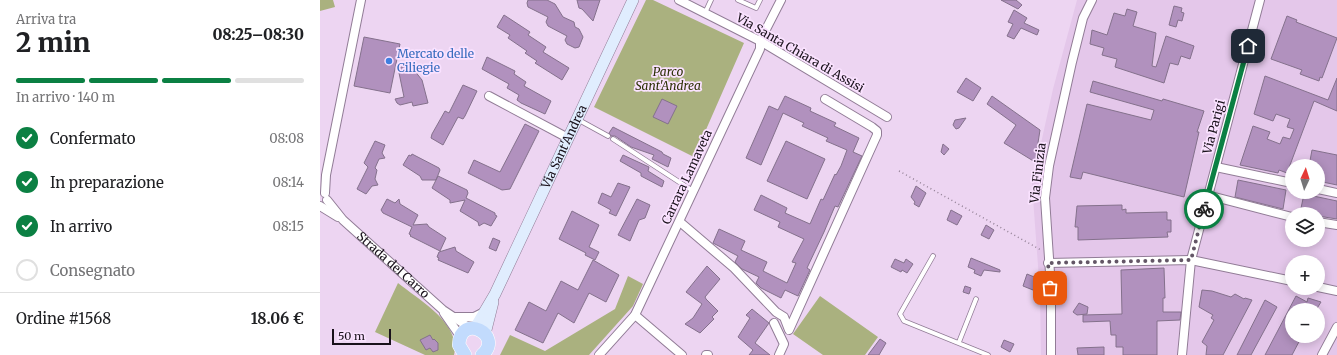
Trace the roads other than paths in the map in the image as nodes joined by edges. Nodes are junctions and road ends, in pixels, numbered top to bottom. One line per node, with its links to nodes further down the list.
1 (360, 0): 25 (street)
2 (633, 0): 15 (street, Via Sant'Andrea)
3 (679, 0): 10 (street, Via Santa Chiara di Assisi)
4 (711, 0): 10 (lane)
5 (738, 0): 6 (lane)
6 (760, 0)
7 (781, 0): 11 (street, Carrara Lamaveta)
8 (1092, 0): 32 (street, Via Finizia)
9 (1260, 0): 19 (street, Via Parigi)
10 (704, 13): 11 (street, Via Santa Chiara di Assisi)
11 (760, 41): 14 (street, Via Santa Chiara di Assisi); 22 (street, Carrara Lamaveta)
12 (489, 96): 17 (street)
13 (825, 99): 27 (street)
14 (887, 117)
15 (577, 120): 16 (lane); 17 (street, Via Sant'Andrea)
16 (608, 136)
17 (568, 138): 36 (street, Via Sant'Andrea)
18 (613, 139): 22 (lane)
19 (1216, 167): 20 (street); 24 (street, Via Parigi)
20 (1285, 182)
21 (1325, 190): 23 (street)
22 (693, 191): 27 (street, Carrara Lamaveta)
23 (1337, 193)
24 (1207, 195): 26 (street); 31 (street, Via Parigi)
25 (322, 197): 38 (street, Strada del Carro)
26 (1285, 215)
27 (680, 222): 40 (street, Carrara Lamaveta)
28 (1325, 223): 29 (street)
29 (1337, 225)
30 (933, 256): 45 (lane)
31 (1191, 260): 32 (street); 33 (street); 52 (street, Via Parigi)
32 (1048, 263): 51 (street, Via Finizia)
33 (1285, 280)
34 (1325, 288): 35 (street)
35 (1337, 291)
36 (495, 294): 39 (street, Via Sant'Andrea); 44 (street, Via Sant'Andrea)
37 (976, 299): 45 (lane)
38 (443, 310): 41 (street, Strada del Carro); 44 (street, Strada del Carro)
39 (482, 313): 41 (street); 44 (street, Via Sant'Andrea)
40 (635, 315): 47 (street, Carrara Lamaveta); 48 (street)
41 (455, 317): 44 (street, Strada del Carro)
42 (774, 323): 49 (street)
43 (1337, 327): 53 (street)
44 (468, 341): 46 (main road, Via Sant'Andrea)
45 (959, 342): 50 (lane)
46 (487, 352)
47 (599, 355)
48 (682, 355)
49 (779, 355)
50 (988, 355)
51 (1051, 355)
52 (1182, 355)
53 (1322, 355)

